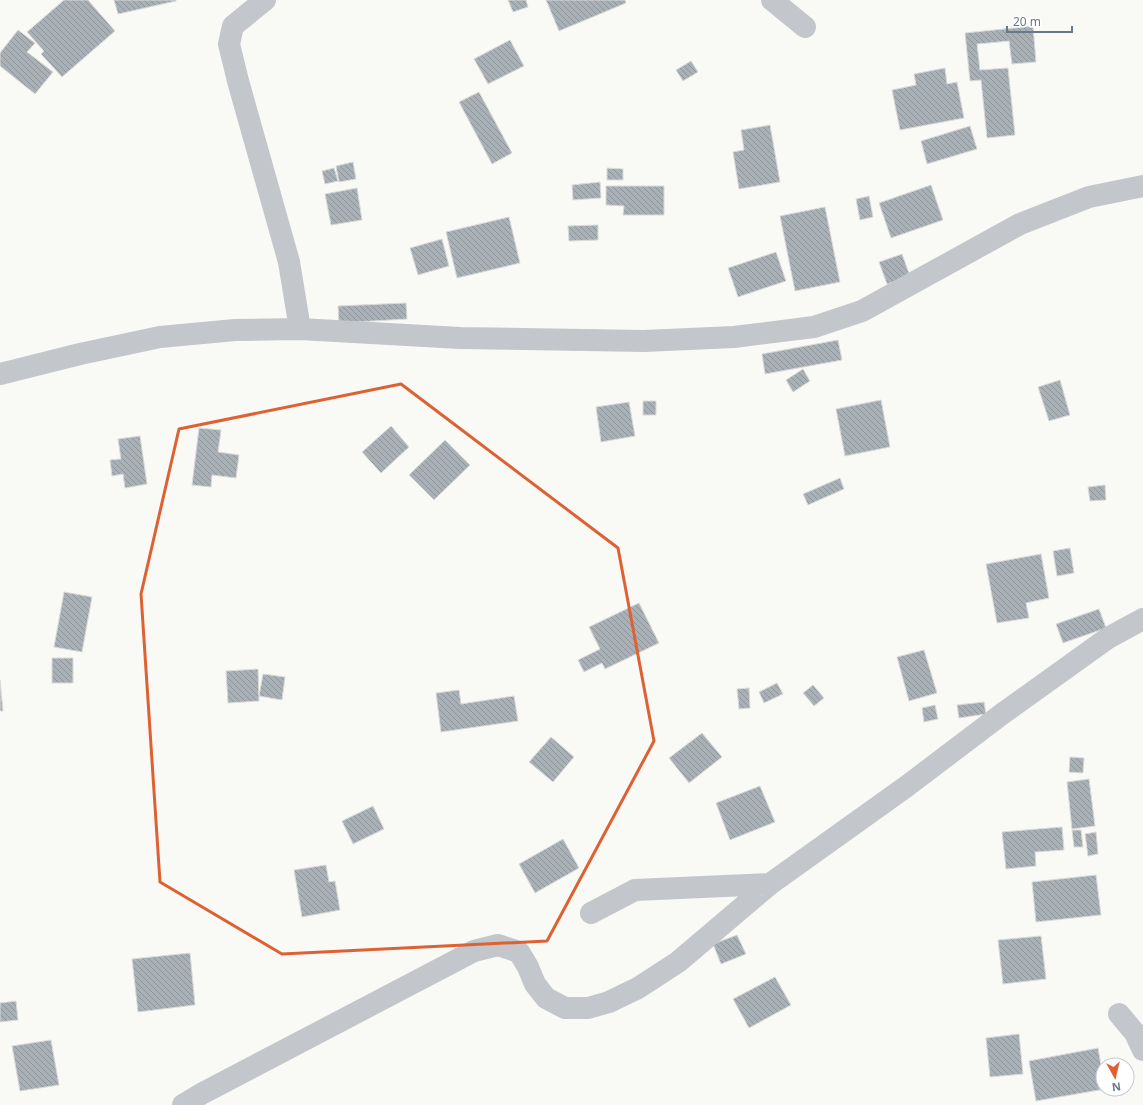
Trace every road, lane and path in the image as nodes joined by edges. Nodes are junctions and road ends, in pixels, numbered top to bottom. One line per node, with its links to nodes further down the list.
1 (265, 0): 5 (street)
2 (772, 0): 3 (street)
3 (805, 27)
4 (1143, 186): 5 (street)
5 (300, 328): 6 (street)
6 (0, 374)
7 (1143, 619): 8 (street)
8 (770, 884): 9 (street); 12 (street)
9 (591, 913)
10 (1119, 1014): 11 (street)
11 (1143, 1050)
12 (183, 1105)

